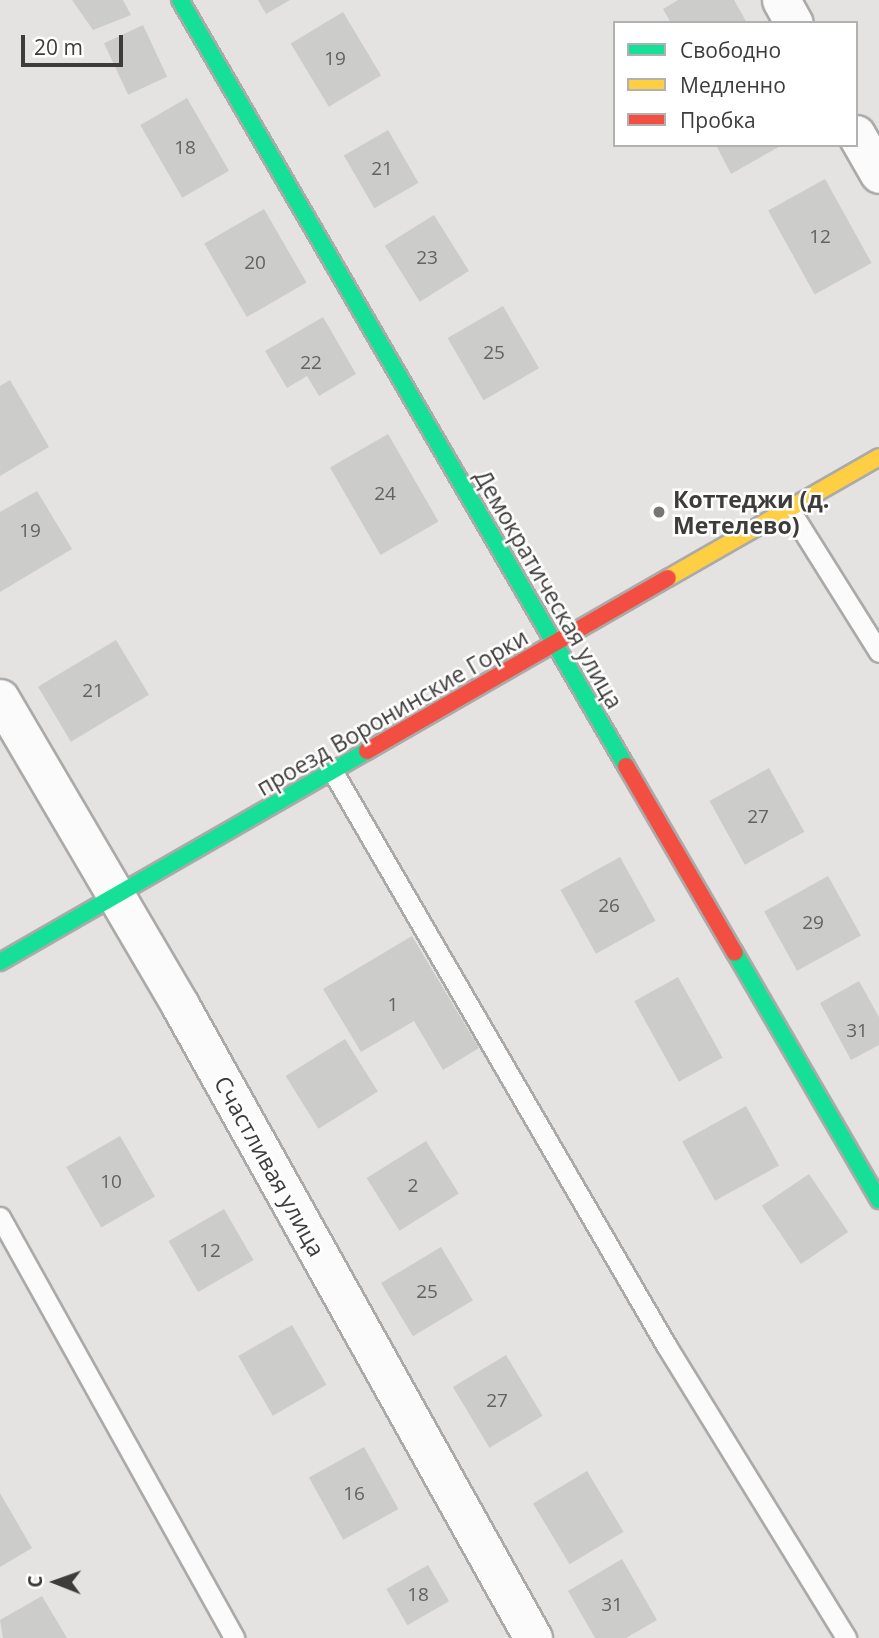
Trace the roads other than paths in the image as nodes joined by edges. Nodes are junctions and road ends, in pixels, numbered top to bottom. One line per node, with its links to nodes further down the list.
1 (180, 0): 8 (street, Демократическая улица)
2 (781, 0): 3 (street)
3 (793, 21)
4 (858, 137): 5 (street)
5 (879, 174)
6 (879, 457): 7 (street, проезд Воронинские Горки)
7 (788, 507): 8 (street, проезд Воронинские Горки); 9 (lane)
8 (556, 644): 11 (street, проезд Воронинские Горки); 14 (street, Демократическая улица)
9 (879, 652)
10 (0, 698): 12 (street, Счастливая улица)
11 (333, 772): 12 (street, проезд Воронинские Горки); 18 (lane)
12 (116, 896): 13 (street, проезд Воронинские Горки); 17 (street, Счастливая улица)
13 (0, 962)
14 (879, 1200)
15 (0, 1217): 16 (lane)
16 (234, 1638)
17 (533, 1638)
18 (846, 1638)

